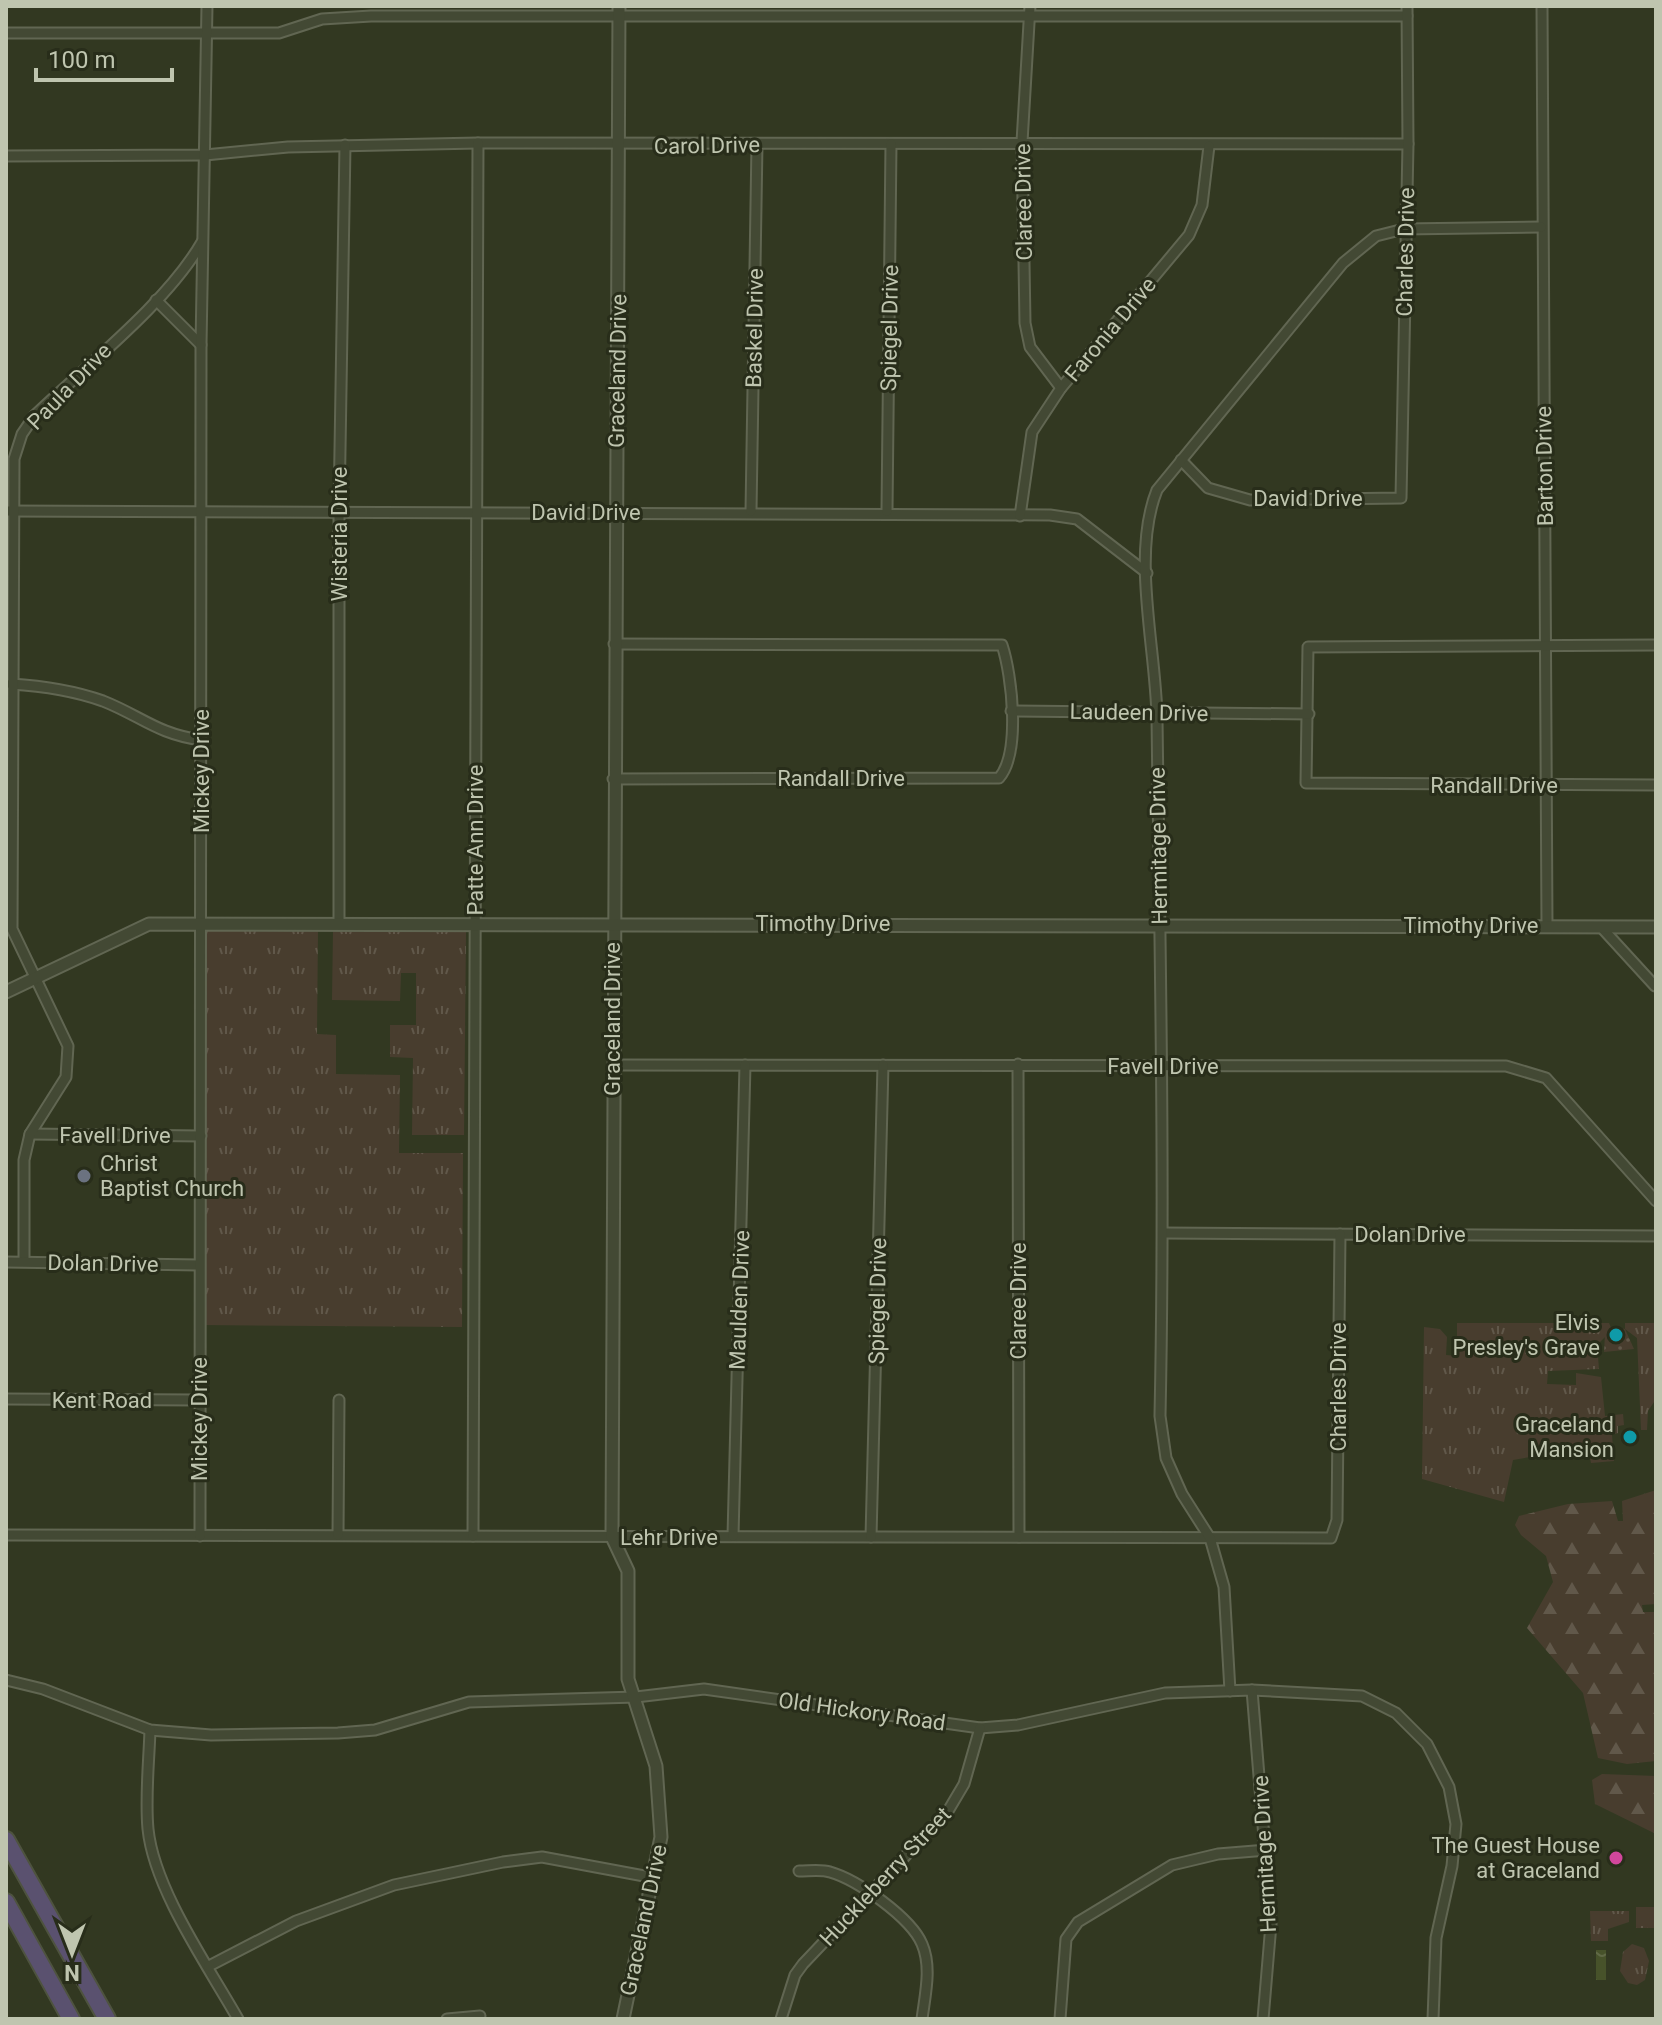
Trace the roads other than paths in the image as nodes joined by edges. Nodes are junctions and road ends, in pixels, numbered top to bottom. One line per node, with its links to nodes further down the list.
1 (207, 6): 7 (street, Mickey Drive)
2 (1542, 6): 18 (street, Barton Drive)
3 (619, 11): 4 (street); 7 (street); 14 (street, Graceland Drive)
4 (1030, 11): 5 (street); 8 (street, Claree Drive)
5 (1407, 11): 12 (street, Charles Drive)
6 (6, 33): 7 (street)
7 (207, 33): 16 (street, Mickey Drive)
8 (1022, 142): 11 (street, Carol Drive); 15 (street, Carol Drive); 23 (street, Claree Drive)
9 (478, 143): 13 (street, Carol Drive); 14 (street, Carol Drive); 28 (street, Patte Ann Drive)
10 (757, 144): 11 (street, Carol Drive); 14 (street, Carol Drive); 29 (street, Baskel Drive)
11 (891, 144): 30 (street, Spiegel Drive)
12 (1408, 144): 15 (street, Carol Drive); 19 (street, Charles Drive)
13 (345, 145): 16 (street, Carol Drive); 27 (street, Wisteria Drive)
14 (621, 146): 32 (street, Graceland Drive)
15 (1209, 146): 23 (street, Faronia Drive)
16 (205, 155): 17 (street, Carol Drive); 20 (street, Mickey Drive)
17 (6, 156)
18 (1541, 227): 19 (street, Hermitage Drive); 36 (street, Barton Drive)
19 (1404, 229): 24 (street, Hermitage Drive); 25 (street, Charles Drive)
20 (203, 239): 21 (street, Paula Drive); 22 (street, Mickey Drive)
21 (156, 300): 22 (street); 26 (street, Paula Drive)
22 (201, 345): 31 (street, Mickey Drive)
23 (1061, 388): 33 (street, Faronia Drive)
24 (1181, 460): 25 (street, David Drive); 34 (street, Hermitage Drive)
25 (1401, 498)
26 (9, 511): 31 (street, David Drive); 38 (street, Paula Drive)
27 (339, 511): 28 (street, David Drive); 31 (street, David Drive); 49 (street, Wisteria Drive)
28 (476, 511): 32 (street, David Drive); 46 (street, Patte Ann Drive)
29 (751, 511): 30 (street, David Drive); 32 (street, David Drive)
30 (887, 511): 33 (street, David Drive)
31 (202, 512): 42 (street, Mickey Drive)
32 (615, 512): 35 (street, Graceland Drive)
33 (1020, 516): 34 (street, David Drive)
34 (1147, 573): 40 (street, Hermitage Drive)
35 (614, 644): 39 (street); 43 (street, Graceland Drive)
36 (1547, 645): 37 (street); 41 (street); 45 (street, Barton Drive)
37 (1656, 645)
38 (11, 684): 42 (street); 54 (street, Paula Drive)
39 (1011, 711): 40 (street, Laudeen Drive); 43 (street, Randall Drive)
40 (1156, 712): 41 (street, Laudeen Drive); 50 (street, Hermitage Drive)
41 (1309, 714): 45 (street, Randall Drive)
42 (201, 740): 48 (street, Mickey Drive)
43 (613, 779): 47 (street, Graceland Drive)
44 (1656, 785): 45 (street, Randall Drive)
45 (1548, 786): 51 (street, Barton Drive)
46 (475, 922): 47 (street, Timothy Drive); 49 (street, Timothy Drive); 77 (street, Patte Ann Drive)
47 (612, 922): 50 (street, Timothy Drive); 58 (street, Graceland Drive)
48 (200, 923): 49 (street, Timothy Drive); 54 (street, Timothy Drive); 63 (street, Mickey Drive)
49 (339, 923)
50 (1160, 924): 51 (street, Timothy Drive); 61 (street, Hermitage Drive)
51 (1547, 926): 52 (street, Timothy Drive)
52 (1601, 927): 53 (street, Timothy Drive); 55 (street)
53 (1656, 927)
54 (34, 978): 56 (street, Timothy Drive); 62 (street, Paula Drive)
55 (1655, 986)
56 (6, 992)
57 (1018, 1064): 60 (street, Favell Drive); 61 (street, Favell Drive); 81 (street, Claree Drive)
58 (613, 1065): 59 (street, Favell Drive); 79 (street, Graceland Drive)
59 (745, 1065): 60 (street, Favell Drive); 78 (street, Maulden Drive)
60 (883, 1065): 80 (street, Spiegel Drive)
61 (1163, 1066): 64 (street, Favell Drive); 65 (street, Hermitage Drive)
62 (30, 1134): 63 (street, Favell Drive); 68 (street, Paula Drive)
63 (201, 1136): 70 (street, Mickey Drive)
64 (1656, 1201)
65 (1164, 1233): 66 (street, Dolan Drive); 82 (street, Hermitage Drive)
66 (1340, 1234): 67 (street, Dolan Drive); 83 (street, Charles Drive)
67 (1656, 1236)
68 (24, 1261): 69 (street, Dolan Drive); 70 (street, Dolan Drive)
69 (6, 1262)
70 (199, 1265): 72 (street, Mickey Drive)
71 (6, 1399): 72 (street, Kent Road)
72 (199, 1400): 76 (street, Mickey Drive)
73 (339, 1400): 75 (street)
74 (6, 1535): 76 (street, Lehr Drive)
75 (338, 1535): 76 (street, Lehr Drive); 77 (street, Lehr Drive)
76 (200, 1536)
77 (473, 1536): 79 (street, Lehr Drive)
78 (733, 1536): 79 (street, Lehr Drive); 80 (street, Lehr Drive)
79 (612, 1537): 87 (street, Graceland Drive)
80 (871, 1537): 81 (street, Lehr Drive)
81 (1019, 1537): 82 (street, Lehr Drive)
82 (1210, 1538): 83 (street, Lehr Drive); 86 (street, Hermitage Drive)
83 (1331, 1538)
84 (6, 1680): 89 (street, Old Hickory Road)
85 (1252, 1690): 86 (street, Old Hickory Road); 91 (street, Hermitage Drive); 107 (street, Old Hickory Road)
86 (1230, 1691): 88 (street, Old Hickory Road)
87 (636, 1697): 88 (street, Old Hickory Road); 89 (street, Old Hickory Road); 93 (street, Graceland Drive)
88 (980, 1728): 94 (street, Huckleberry Street)
89 (150, 1730): 96 (street)
90 (6, 1840): 99 (highway)
91 (1267, 1850): 105 (street); 106 (street, Hermitage Drive)
92 (799, 1871): 94 (street)
93 (655, 1878): 96 (street); 102 (street, Graceland Drive)
94 (871, 1895): 103 (street, Huckleberry Street); 104 (street)
95 (6, 1902): 98 (highway)
96 (209, 1966): 100 (street)
97 (480, 2016): 101 (street)
98 (71, 2019)
99 (107, 2019)
100 (238, 2019)
101 (447, 2019)
102 (623, 2019)
103 (781, 2019)
104 (922, 2019)
105 (1060, 2019)
106 (1263, 2019)
107 (1433, 2019)

